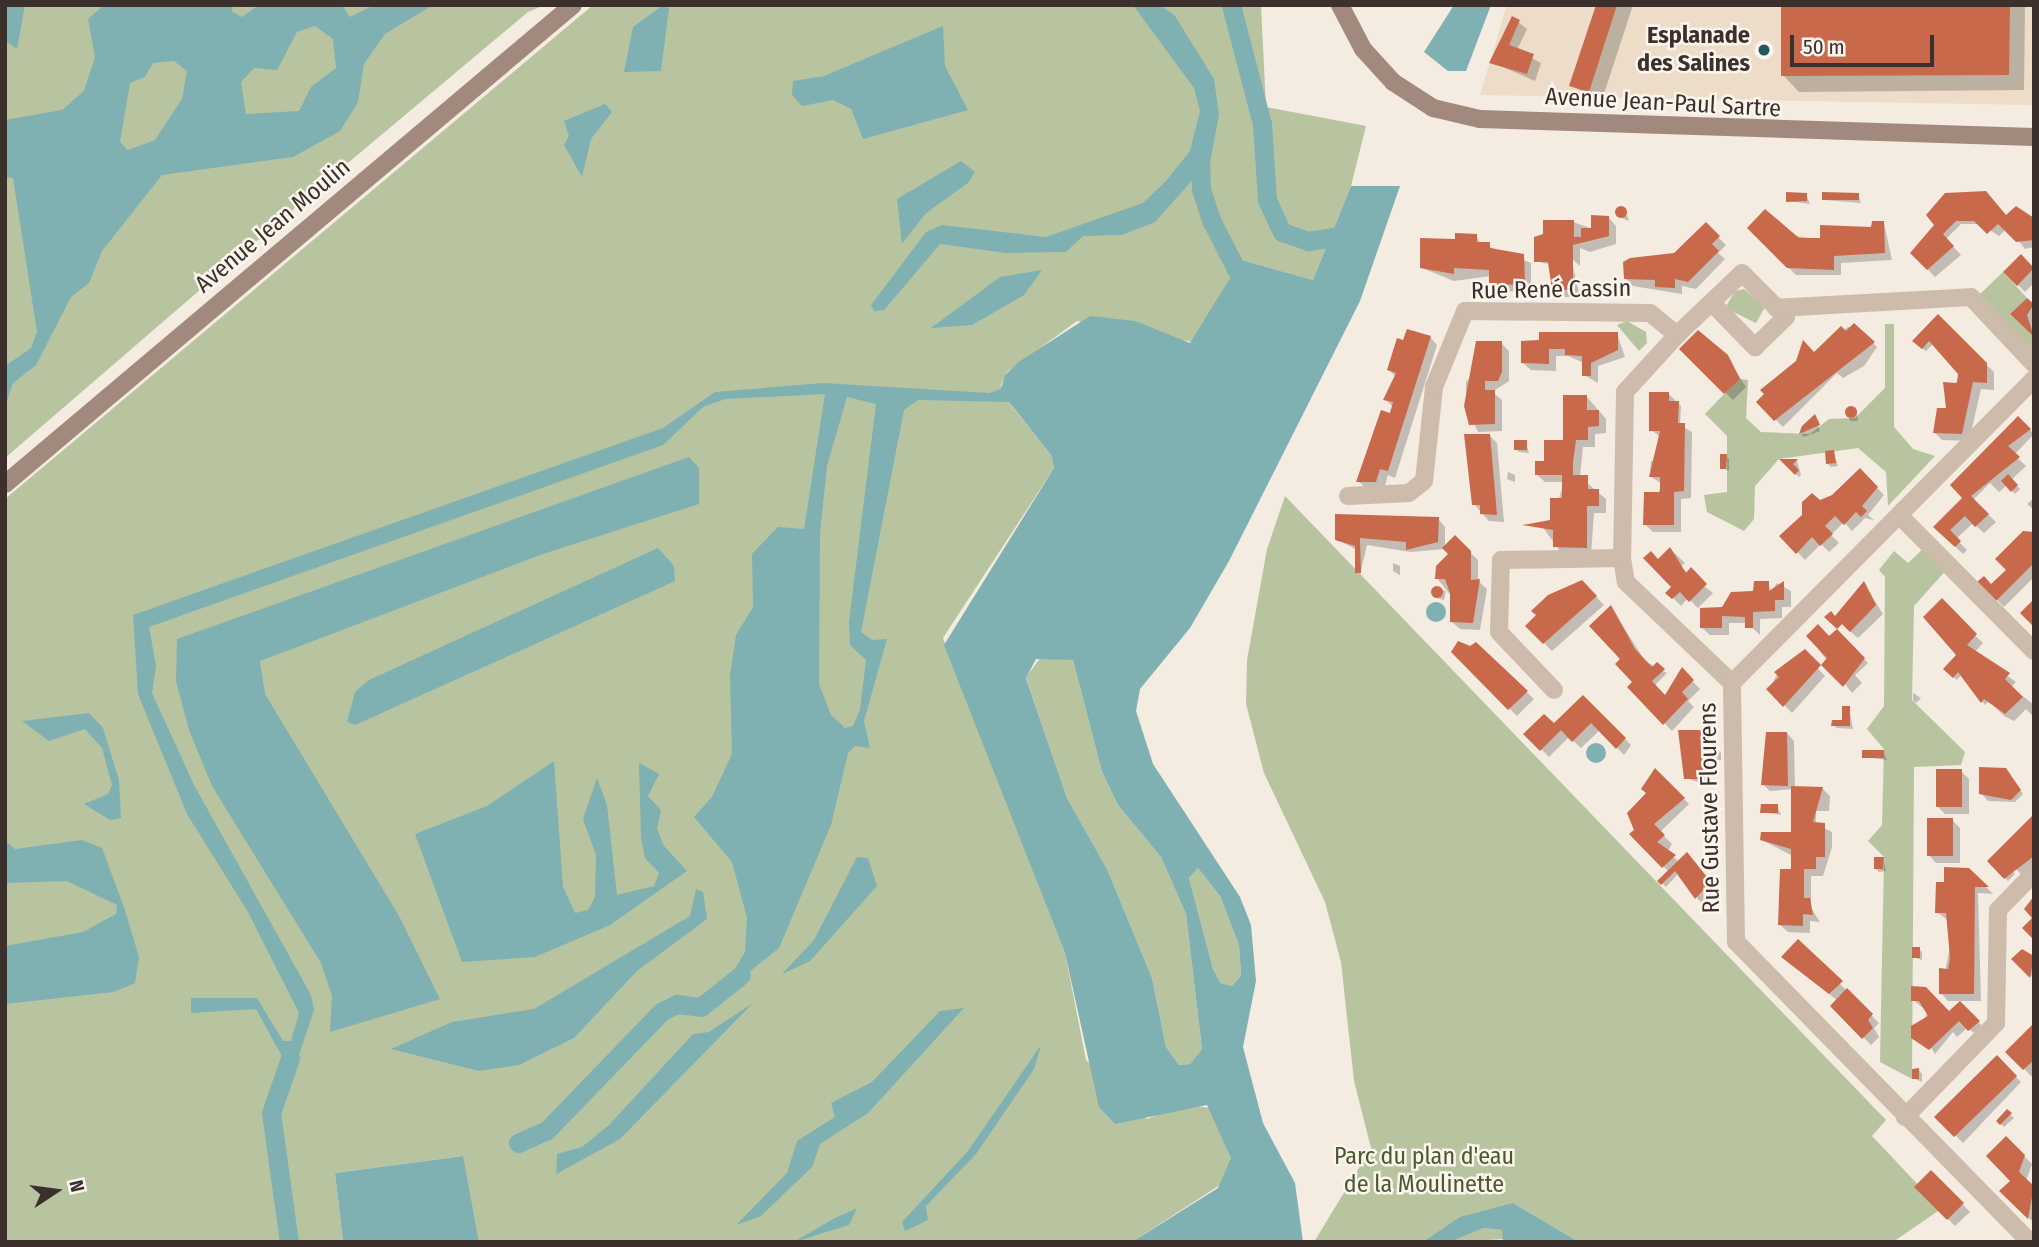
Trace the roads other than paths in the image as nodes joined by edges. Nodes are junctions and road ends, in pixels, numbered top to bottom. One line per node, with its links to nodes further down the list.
1 (573, 5): 9 (main road, Avenue Jean Moulin)
2 (1340, 5): 3 (main road, Avenue Jean-Paul Sartre)
3 (2034, 137)
4 (1712, 303): 5 (street); 5 (street); 6 (street)
5 (1776, 308): 7 (street)
6 (1677, 335): 10 (street, Rue René Cassin); 12 (street)
7 (2034, 364)
8 (2034, 379): 11 (street, Rue Gustave Flourens)
9 (5, 484)
10 (1348, 496)
11 (1900, 516): 13 (street); 14 (street, Rue Gustave Flourens)
12 (1622, 558): 14 (street); 15 (street)
13 (2034, 651)
14 (1732, 683): 17 (street, Rue Gustave Flourens)
15 (1554, 690)
16 (2034, 873): 17 (street)
17 (1905, 1117): 18 (street, Rue Gustave Flourens)
18 (2029, 1242)

